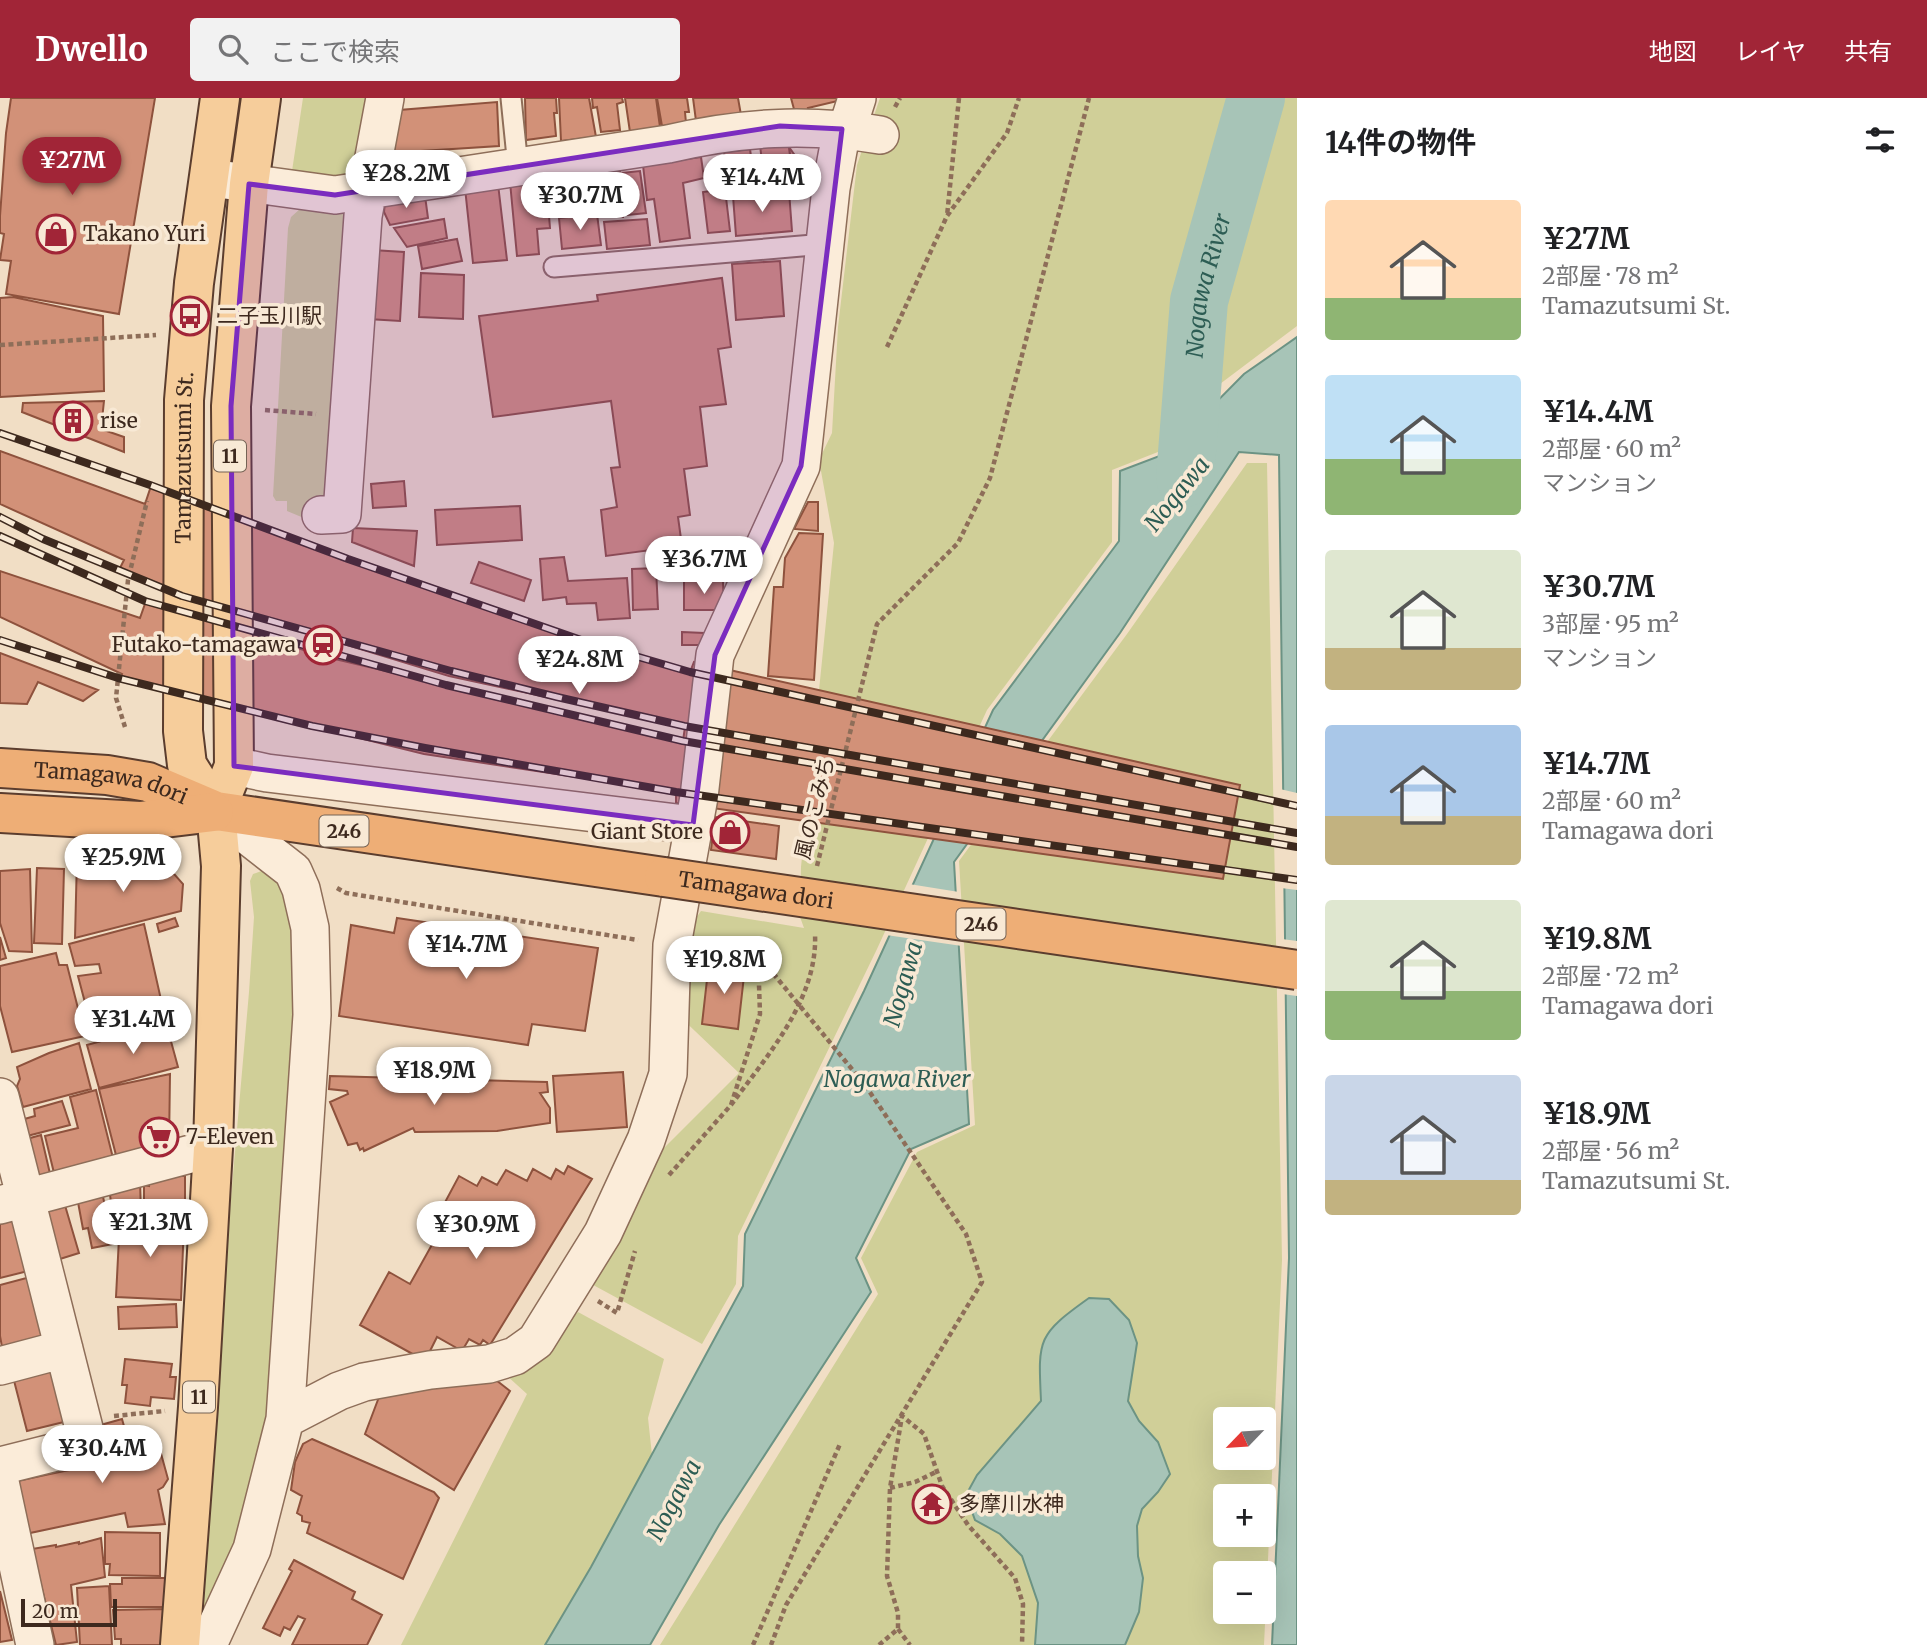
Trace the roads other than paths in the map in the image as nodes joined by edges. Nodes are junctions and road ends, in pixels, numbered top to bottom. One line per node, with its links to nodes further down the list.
1 (220, 98): 10 (main road, Tamazutsumi St. / 11)
2 (261, 98): 11 (main road, Tamazutsumi St. / 11)
3 (385, 98): 12 (street)
4 (511, 98): 9 (lane)
5 (755, 98): 7 (street)
6 (849, 113): 7 (street); 8 (street); 13 (street)
7 (780, 126): 9 (street)
8 (880, 135)
9 (518, 167): 12 (street)
10 (207, 177): 11 (street); 18 (main road, Tamazutsumi St. / 11)
11 (249, 184): 12 (street); 16 (main road, Tamazutsumi St. / 11)
12 (367, 191): 15 (street)
13 (825, 244): 14 (lane); 20 (street)
14 (554, 267)
15 (321, 515)
16 (233, 766): 18 (main road, Tamazutsumi St. / 11); 20 (street)
17 (0, 768): 18 (highway, Tamagawa dori / 246)
18 (216, 811): 19 (highway, Tamagawa dori / 246); 21 (highway, Tamagawa dori / 246, bridge); 23 (main road, Tamazutsumi St. / 11); 27 (street)
19 (0, 813)
20 (693, 825): 27 (street)
21 (1297, 970)
22 (0, 1097): 24 (street)
23 (213, 1148): 24 (street); 32 (main road, Tamazutsumi St. / 11)
24 (13, 1201): 25 (street)
25 (64, 1349): 26 (street); 28 (street)
26 (0, 1366)
27 (285, 1419): 33 (street)
28 (0, 1466)
29 (0, 1482): 30 (street)
30 (4, 1521): 31 (street)
31 (35, 1645)
32 (180, 1645)
33 (202, 1645)

